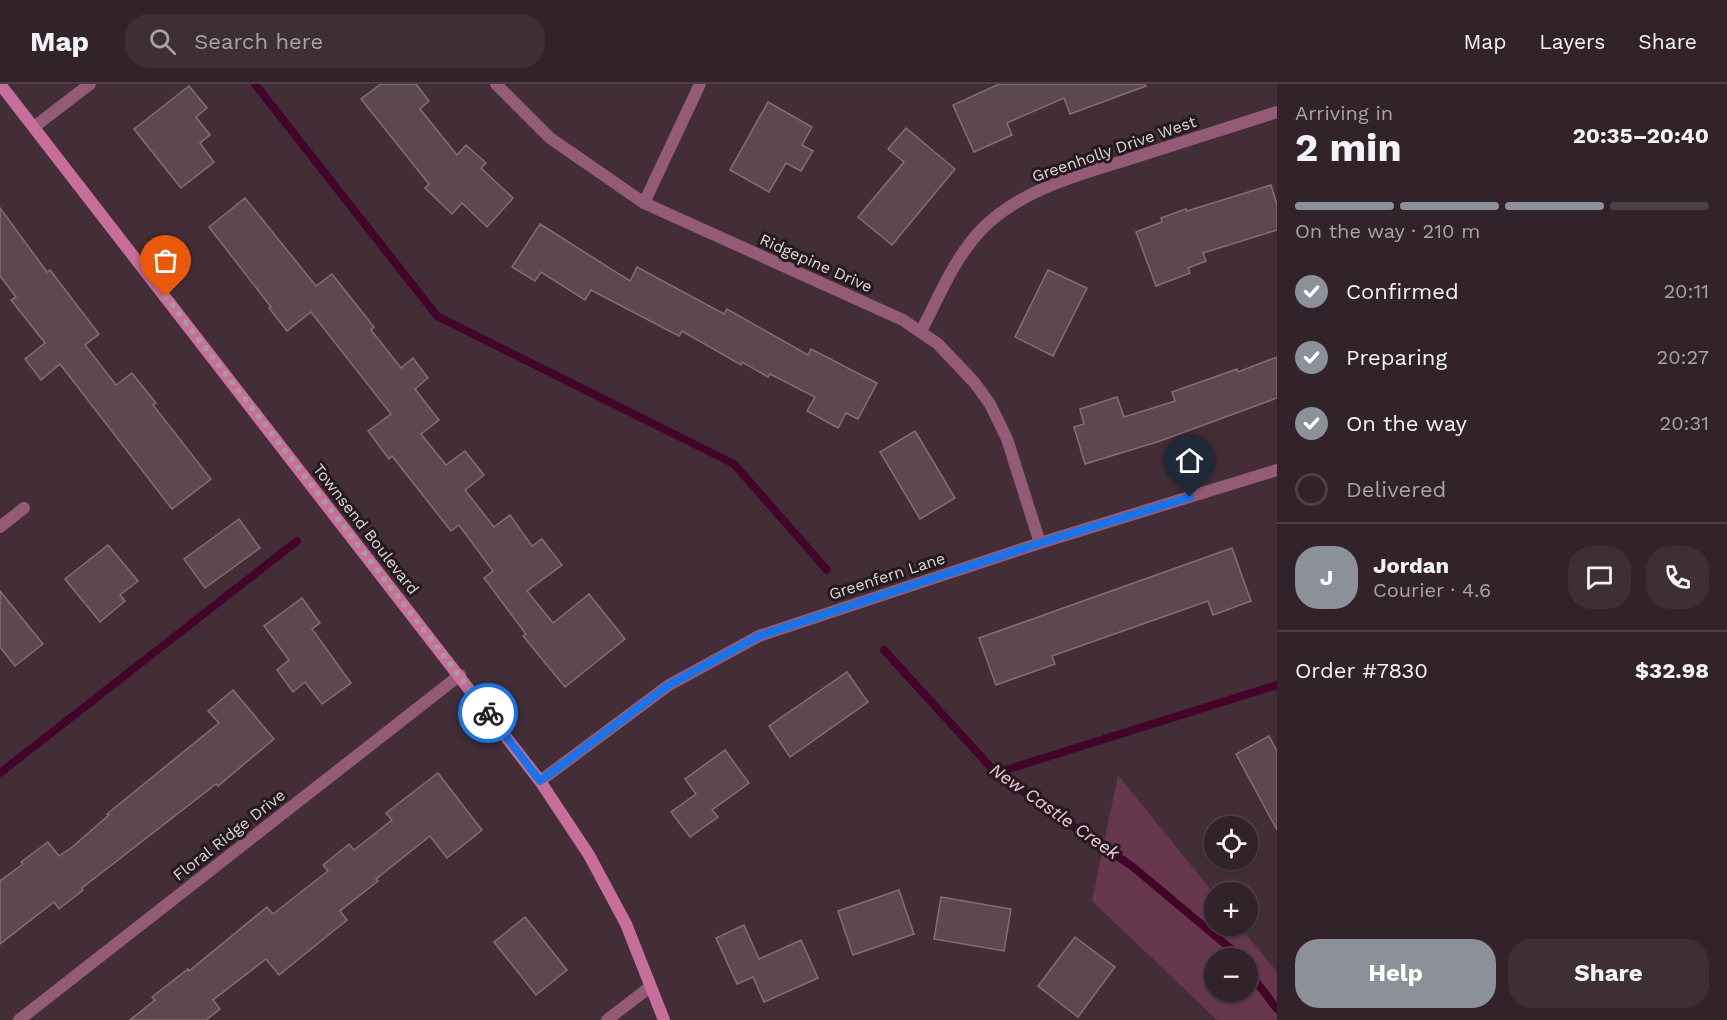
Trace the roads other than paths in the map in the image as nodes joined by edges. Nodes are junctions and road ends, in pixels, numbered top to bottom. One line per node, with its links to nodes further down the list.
1 (0, 84): 6 (street, Townsend Boulevard)
2 (90, 84): 6 (street)
3 (496, 84): 7 (street, Ridgepine Drive)
4 (700, 84): 7 (street)
5 (1277, 112): 8 (street, Greenholly Drive West)
6 (34, 128): 13 (street, Townsend Boulevard)
7 (644, 203): 8 (street, Ridgepine Drive)
8 (921, 331): 12 (street, Ridgepine Drive)
9 (1277, 471): 12 (street, Greenfern Lane)
10 (24, 508): 11 (street)
11 (0, 527)
12 (1040, 543): 14 (street, Greenfern Lane)
13 (459, 675): 14 (street, Townsend Boulevard); 16 (street, Floral Ridge Drive)
14 (540, 781): 15 (street, Townsend Boulevard)
15 (650, 987): 17 (street); 18 (street, Townsend Boulevard)
16 (19, 1020)
17 (606, 1020)
18 (664, 1020)

